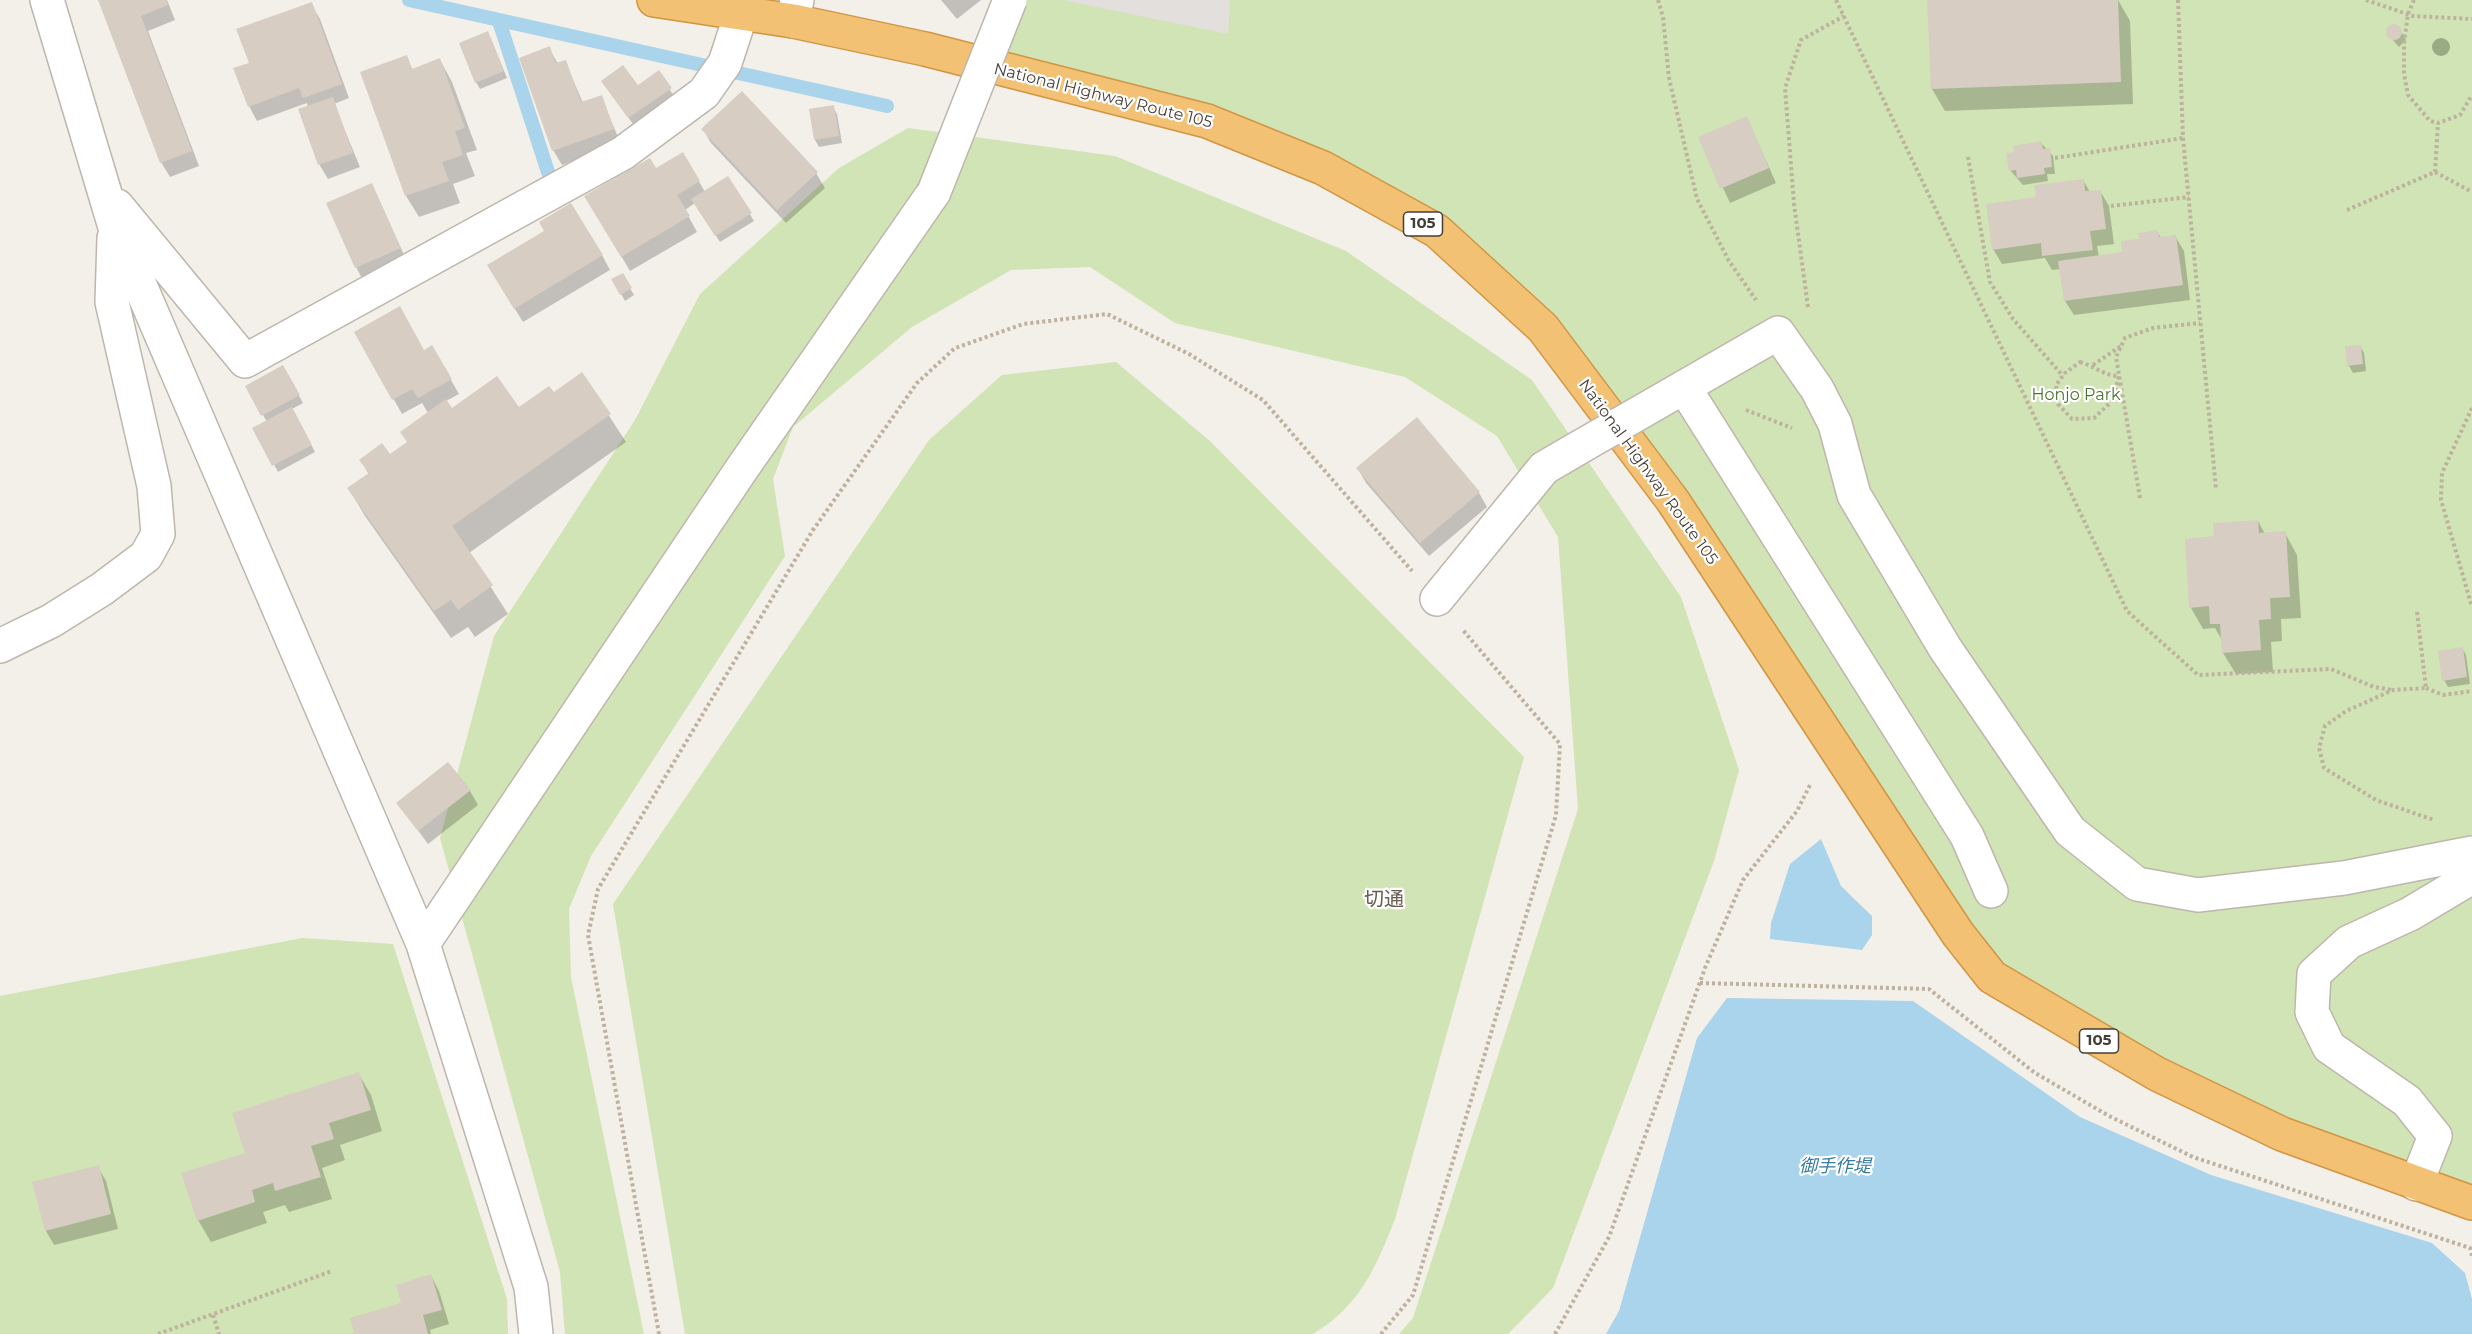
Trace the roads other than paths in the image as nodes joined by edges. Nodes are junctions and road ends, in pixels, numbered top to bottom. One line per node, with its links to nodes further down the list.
1 (47, 0): 6 (street)
2 (654, 0): 5 (highway, National Highway Route 105 / 105)
3 (1010, 0): 15 (street, bridge)
4 (795, 11): 5 (highway, National Highway Route 105 / 105); 9 (highway, National Highway Route 105 / 105)
5 (741, 15): 6 (street)
6 (104, 191): 7 (street)
7 (115, 227): 11 (street); 15 (street)
8 (1684, 387): 9 (street, bridge); 12 (street); 14 (street)
9 (1617, 426): 10 (street, bridge); 16 (highway, National Highway Route 105 / 105)
10 (1437, 599)
11 (0, 646)
12 (2472, 853)
13 (2472, 877): 16 (street)
14 (1991, 891)
15 (423, 944): 18 (street)
16 (2416, 1184): 17 (highway, National Highway Route 105 / 105)
17 (2472, 1203)
18 (536, 1334)

